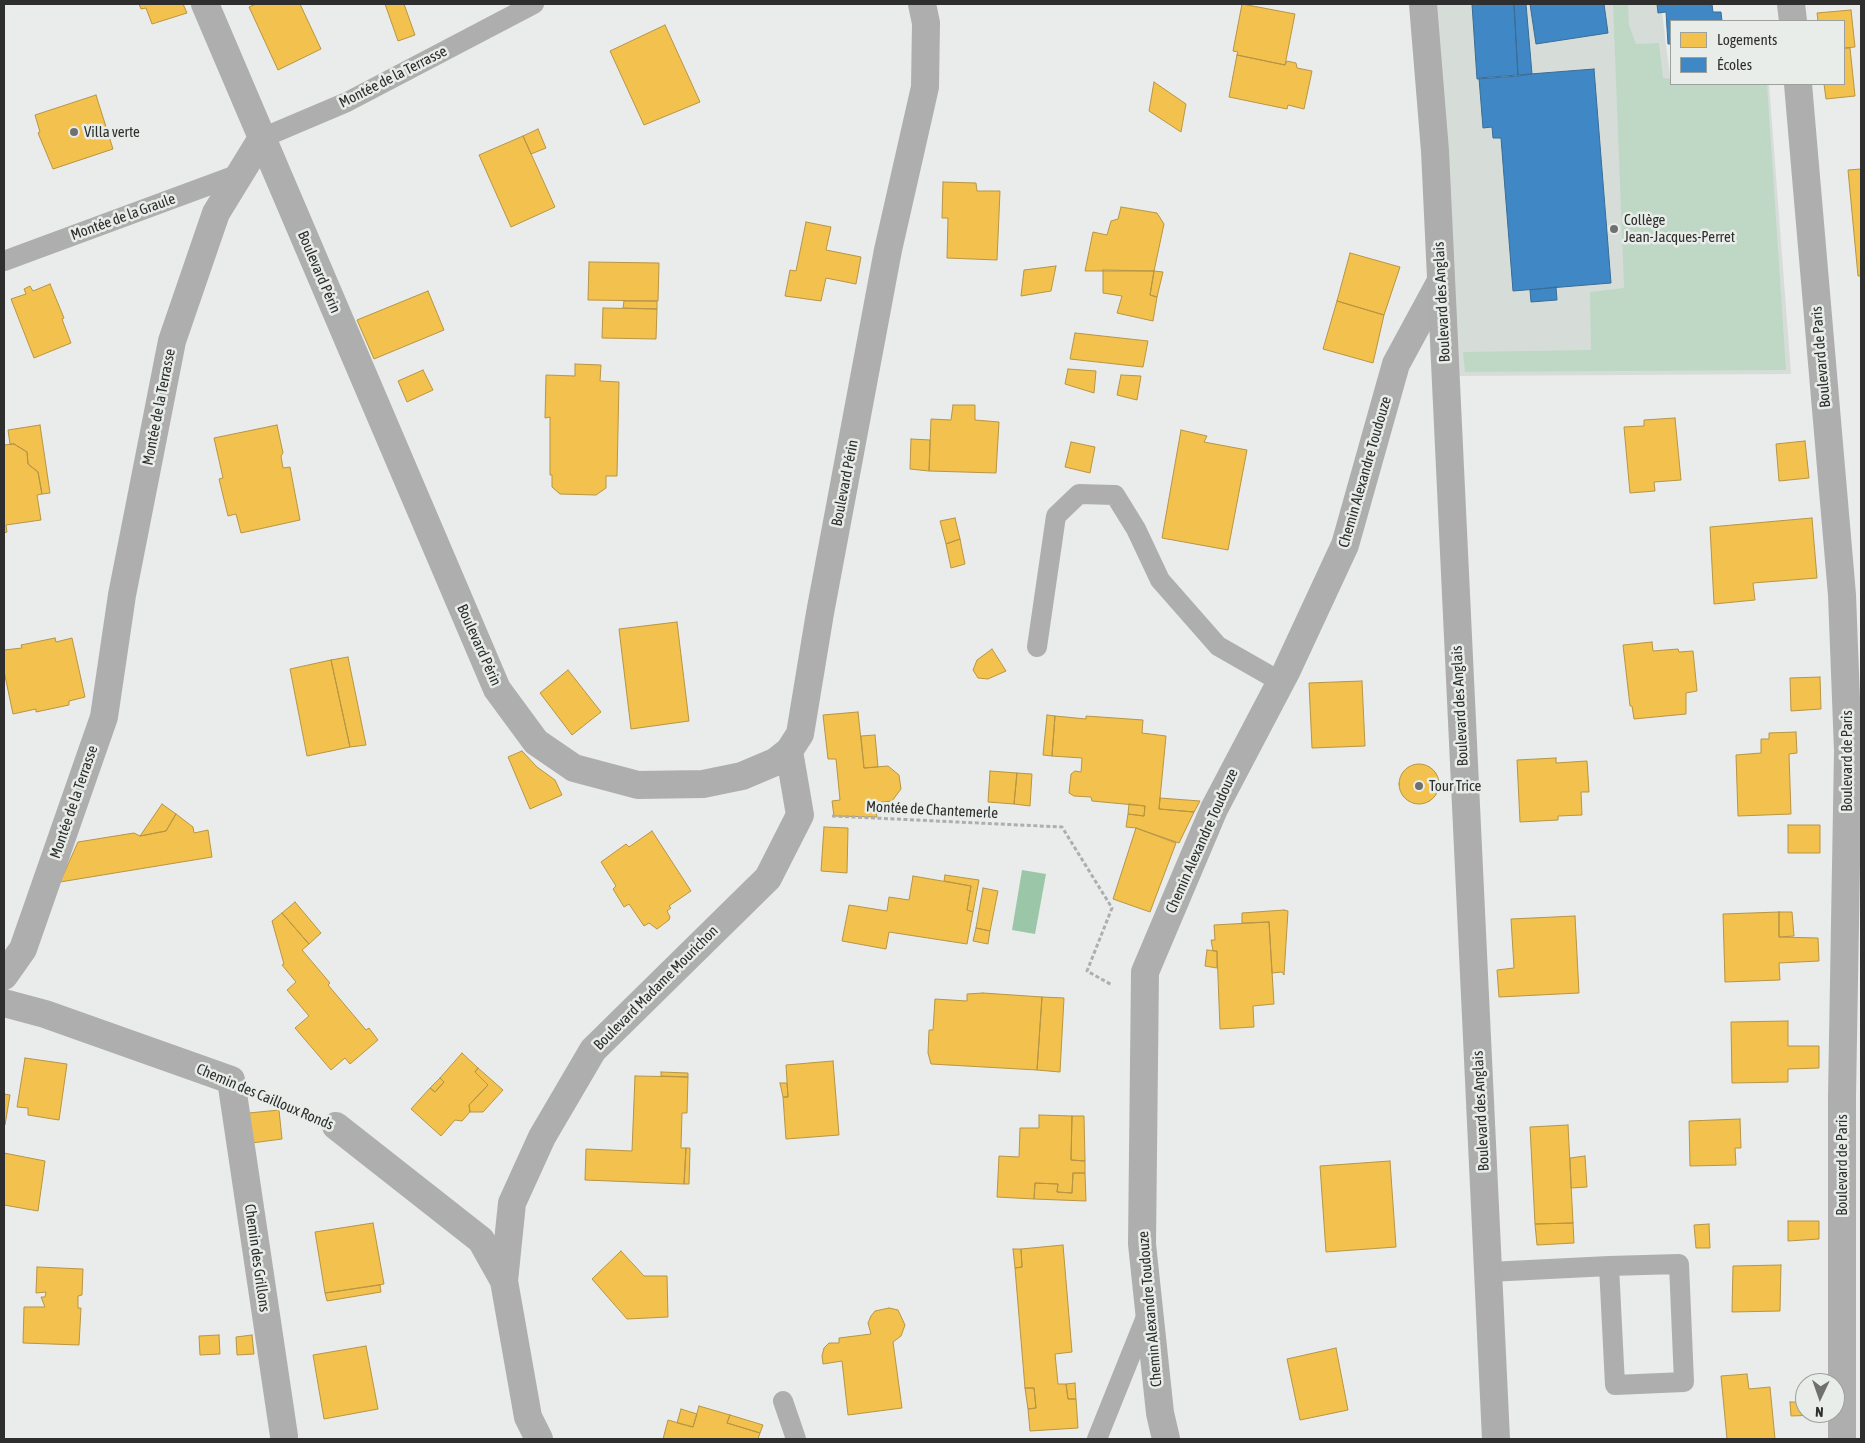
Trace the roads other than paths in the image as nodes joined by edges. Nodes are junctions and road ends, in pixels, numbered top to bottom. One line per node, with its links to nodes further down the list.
1 (205, 4): 8 (street, Boulevard Périn)
2 (534, 4): 8 (lane, Montée de la Terrasse)
3 (922, 4): 14 (street, Boulevard Périn)
4 (1423, 4): 11 (street, Boulevard des Anglais)
5 (1791, 4): 6 (street)
6 (1792, 20)
7 (1798, 85): 30 (street, Boulevard de Paris)
8 (262, 138): 9 (street, Montée de la Terrasse); 14 (street, Boulevard Périn)
9 (242, 173): 10 (lane, Montée de la Graule); 15 (street, Montée de la Terrasse)
10 (4, 260)
11 (1441, 281): 13 (street, Chemin Alexandre Toudouze); 20 (street, Boulevard des Anglais)
12 (1037, 648): 13 (lane)
13 (1281, 682): 22 (street, Chemin Alexandre Toudouze)
14 (789, 750): 21 (street, Boulevard Madame Mourichon)
15 (4, 976)
16 (4, 1003): 17 (street, Chemin des Cailloux Ronds)
17 (231, 1080): 25 (street, Chemin des Grillons)
18 (336, 1126): 21 (street, Chemin des Cailloux Ronds)
19 (1609, 1266): 19 (lane); 20 (lane)
20 (1489, 1272): 24 (street, Boulevard des Anglais)
21 (504, 1281): 26 (street, Boulevard Madame Mourichon)
22 (1149, 1310): 28 (lane); 29 (street, Chemin Alexandre Toudouze)
23 (783, 1401): 27 (lane)
24 (1499, 1435)
25 (284, 1436)
26 (539, 1439)
27 (796, 1439)
28 (1097, 1439)
29 (1166, 1439)
30 (1842, 1439)

